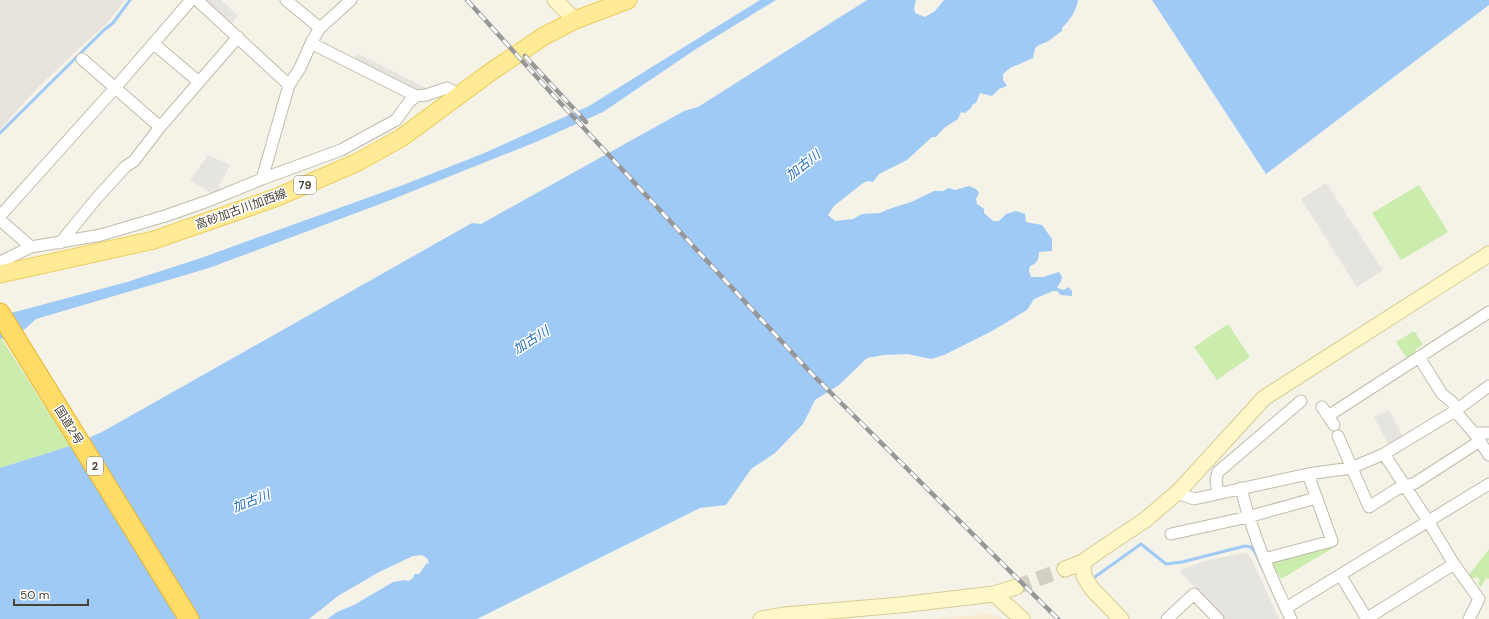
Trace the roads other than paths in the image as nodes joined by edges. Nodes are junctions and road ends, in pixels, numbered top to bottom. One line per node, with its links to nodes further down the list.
1 (191, 0): 11 (street)
2 (197, 0): 9 (street)
3 (286, 0): 8 (street)
4 (351, 0): 8 (street)
5 (556, 0): 7 (street)
6 (628, 0): 7 (main road, 高砂加古川加西線 / 79)
7 (575, 20): 17 (main road, 高砂加古川加西線 / 79)
8 (320, 28): 10 (street)
9 (238, 37): 13 (street); 14 (street)
10 (311, 43): 14 (street); 16 (street)
11 (154, 44): 13 (street); 15 (street)
12 (82, 59): 15 (street)
13 (199, 82): 18 (street)
14 (289, 85): 19 (street)
15 (115, 88): 18 (street); 20 (street)
16 (416, 96): 17 (street); 19 (street)
17 (456, 98): 26 (main road, 高砂加古川加西線 / 79)
18 (160, 127): 22 (street)
19 (262, 179): 22 (street)
20 (0, 216)
21 (0, 220): 23 (street)
22 (60, 243): 23 (street)
23 (31, 247): 25 (street)
24 (1489, 254): 42 (street)
25 (0, 262)
26 (0, 274)
27 (1489, 312): 29 (street)
28 (0, 313): 56 (highway, 国道2号 / 2)
29 (1419, 357): 32 (street); 37 (street)
30 (1489, 386): 32 (street)
31 (1302, 401): 43 (street)
32 (1456, 410): 34 (street); 35 (street)
33 (1489, 432): 34 (street)
34 (1477, 437): 36 (street); 40 (street)
35 (1384, 454): 37 (street); 40 (street)
36 (1489, 455)
37 (1351, 468): 38 (street); 40 (street)
38 (1308, 474): 41 (street); 44 (street)
39 (1489, 484): 46 (street)
40 (1405, 486): 46 (street)
41 (1240, 488): 43 (street); 45 (street)
42 (1179, 491): 43 (street); 49 (street)
43 (1218, 493)
44 (1316, 498): 45 (street); 48 (street)
45 (1248, 517): 47 (street); 48 (street)
46 (1428, 521): 50 (street); 52 (street)
47 (1172, 534)
48 (1264, 559): 55 (street)
49 (1083, 562): 51 (street); 59 (street)
50 (1454, 564): 63 (street); 64 (street)
51 (1065, 569)
52 (1341, 576): 55 (street); 63 (street)
53 (1016, 587): 54 (street)
54 (994, 594): 57 (street); 58 (street)
55 (1286, 608): 62 (street)
56 (189, 619)
57 (761, 619)
58 (1022, 619)
59 (1121, 619)
60 (1167, 619): 61 (street)
61 (1218, 619)
62 (1291, 619)
63 (1367, 619)
64 (1469, 619)

